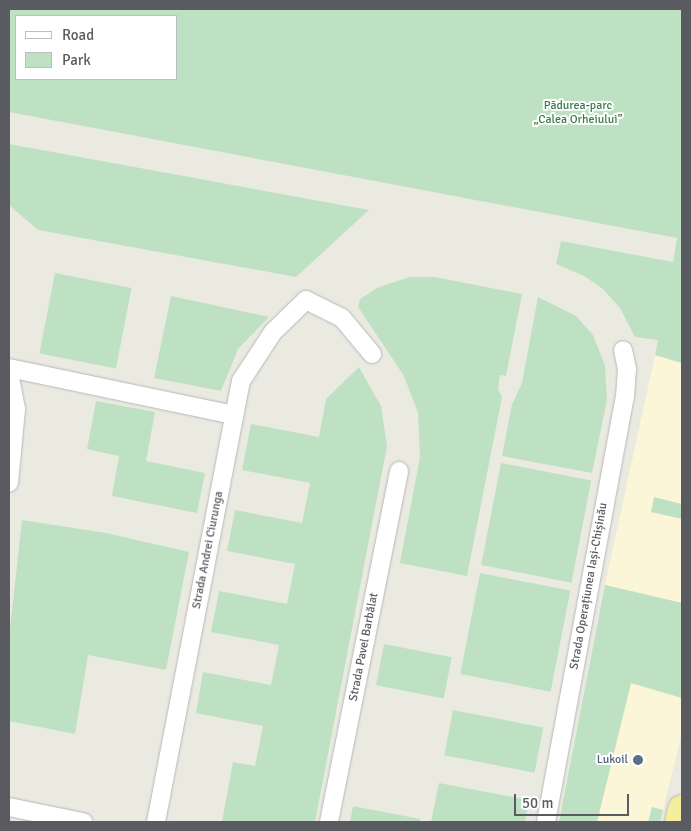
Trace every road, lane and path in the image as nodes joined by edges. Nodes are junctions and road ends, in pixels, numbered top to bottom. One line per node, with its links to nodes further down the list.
1 (623, 350): 13 (street, Strada Operațiunea Iași-Chișinău)
2 (372, 354): 5 (street, Strada Andrei Ciurunga)
3 (9, 368): 5 (street)
4 (9, 373): 7 (street)
5 (233, 415): 11 (street, Strada Andrei Ciurunga)
6 (399, 471): 12 (street, Strada Pavel Barbălat)
7 (9, 484)
8 (9, 807): 10 (street)
9 (682, 809): 14 (highway)
10 (83, 822)
11 (156, 822)
12 (330, 822)
13 (546, 822)
14 (679, 822)

